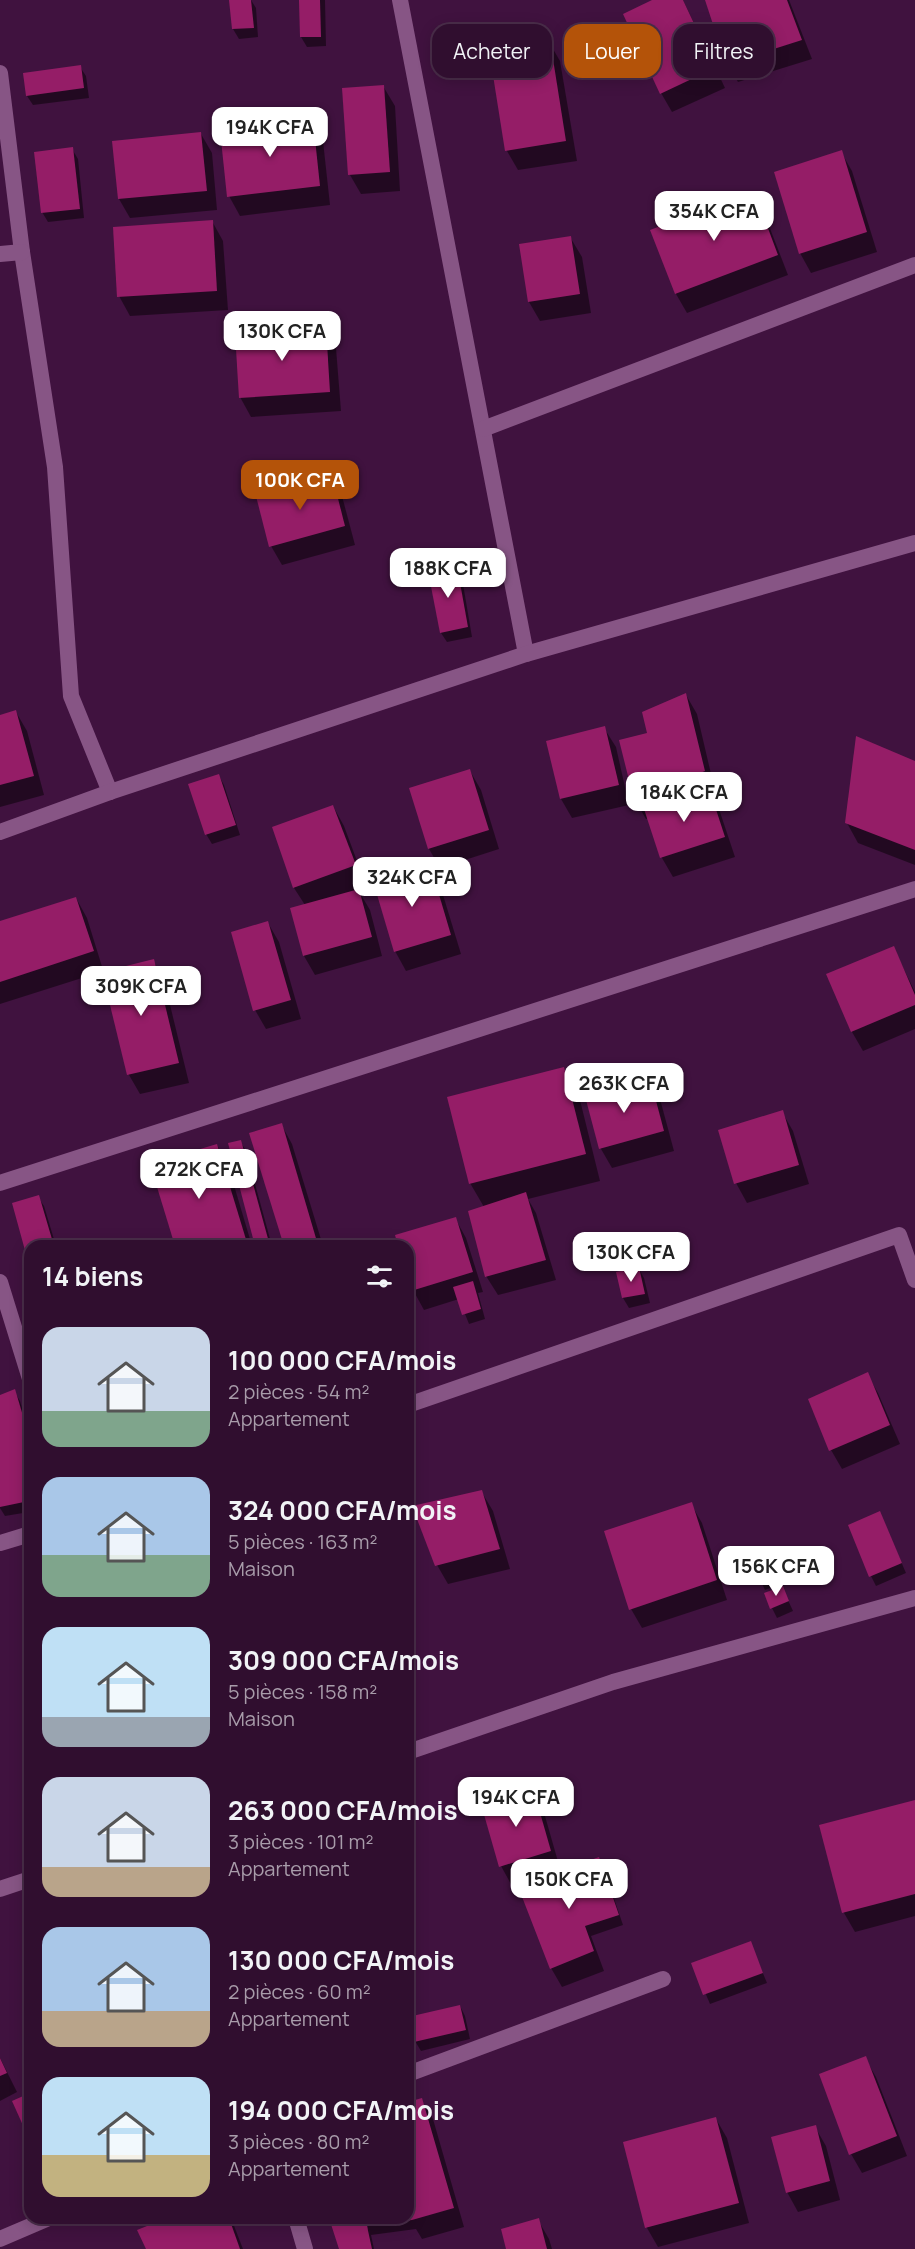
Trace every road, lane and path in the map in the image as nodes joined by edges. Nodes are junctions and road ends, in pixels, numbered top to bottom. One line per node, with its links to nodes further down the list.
1 (400, 0): 6 (street)
2 (0, 73): 3 (street)
3 (22, 252): 4 (street); 9 (street)
4 (0, 254)
5 (915, 265): 6 (street)
6 (483, 429): 8 (street)
7 (915, 543): 8 (street)
8 (526, 654): 9 (street)
9 (110, 792): 10 (street)
10 (0, 832)
11 (915, 889): 12 (street)
12 (0, 1183)
13 (915, 1280): 16 (street)
14 (0, 1282): 15 (street)
15 (24, 1360)
16 (414, 1403)
17 (24, 1536): 18 (street)
18 (0, 1543)
19 (915, 1598): 20 (street)
20 (414, 1750)
21 (24, 1881): 22 (street)
22 (0, 1889)
23 (663, 1979): 24 (street)
24 (414, 2072)
25 (35, 2224): 27 (street)
26 (298, 2224): 28 (street)
27 (0, 2239)
28 (305, 2249)

